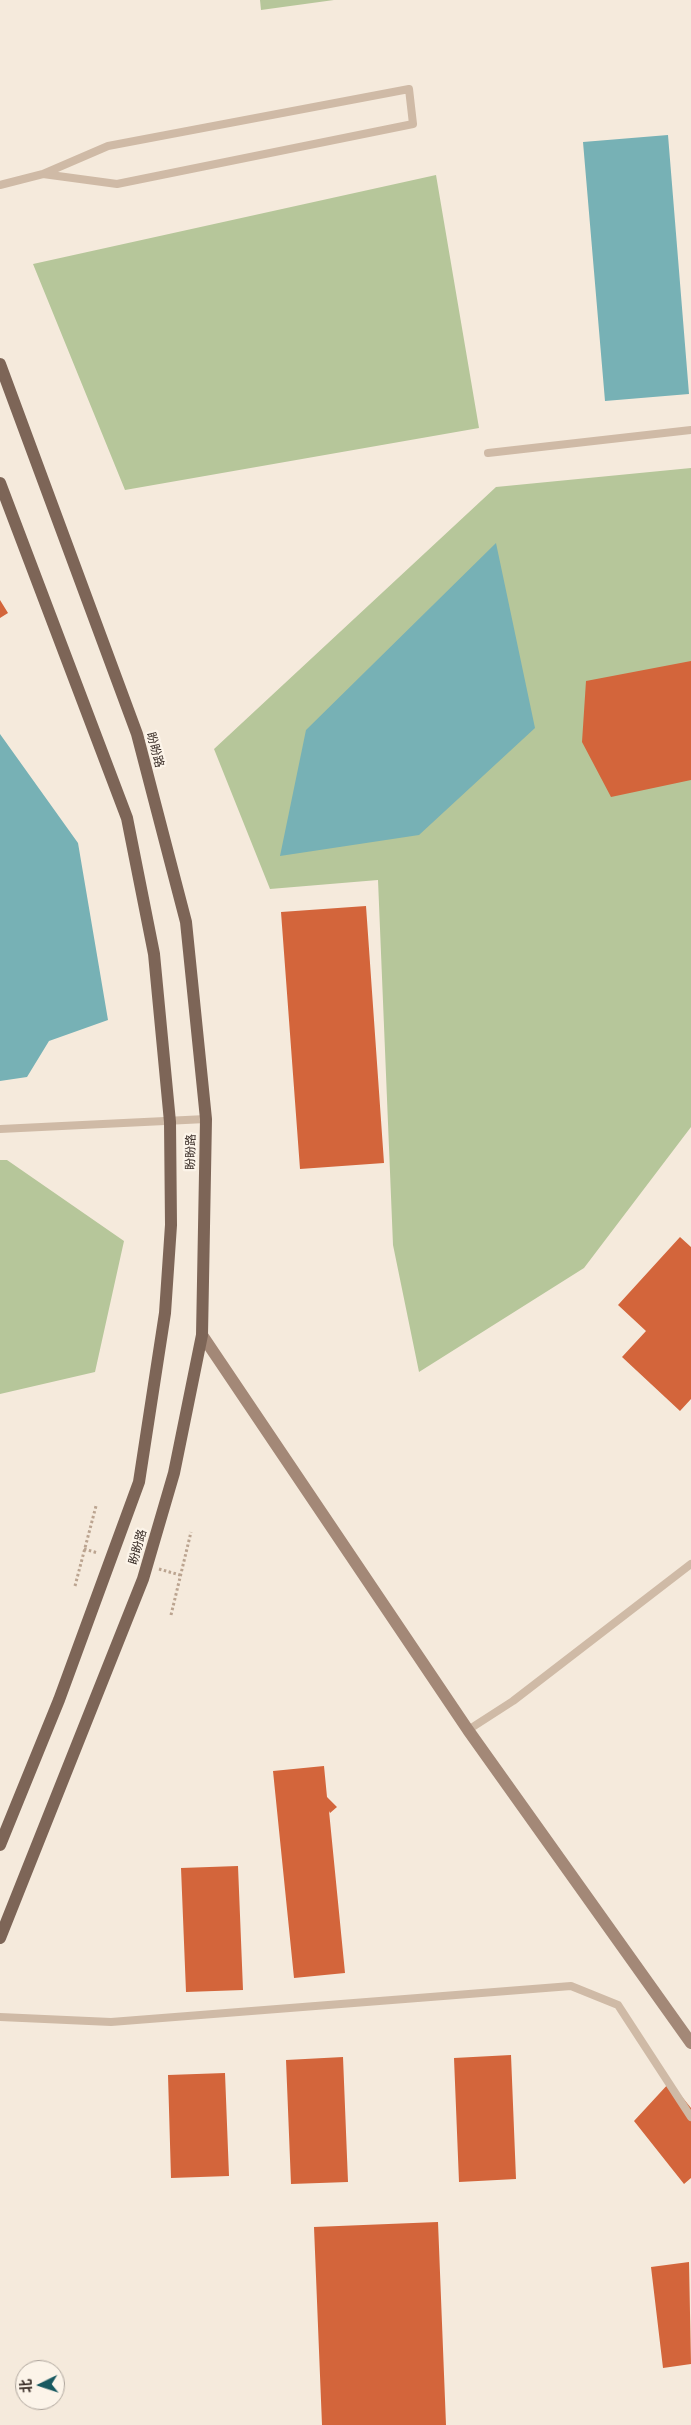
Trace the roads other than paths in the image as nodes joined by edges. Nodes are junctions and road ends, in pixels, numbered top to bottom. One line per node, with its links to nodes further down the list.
1 (43, 174): 1 (lane); 2 (lane)
2 (0, 185)
3 (0, 364): 7 (main road, 盼盼路)
4 (691, 430): 5 (lane)
5 (488, 452)
6 (0, 483): 8 (main road, 盼盼路)
7 (206, 1119): 8 (lane); 10 (main road, 盼盼路)
8 (170, 1122): 9 (lane); 13 (main road, 盼盼路)
9 (0, 1129)
10 (202, 1334): 12 (main road); 14 (main road, 盼盼路)
11 (691, 1564): 12 (lane)
12 (468, 1730): 16 (main road)
13 (0, 1845)
14 (0, 1938)
15 (0, 2017): 17 (lane)
16 (691, 2043)
17 (691, 2117)

